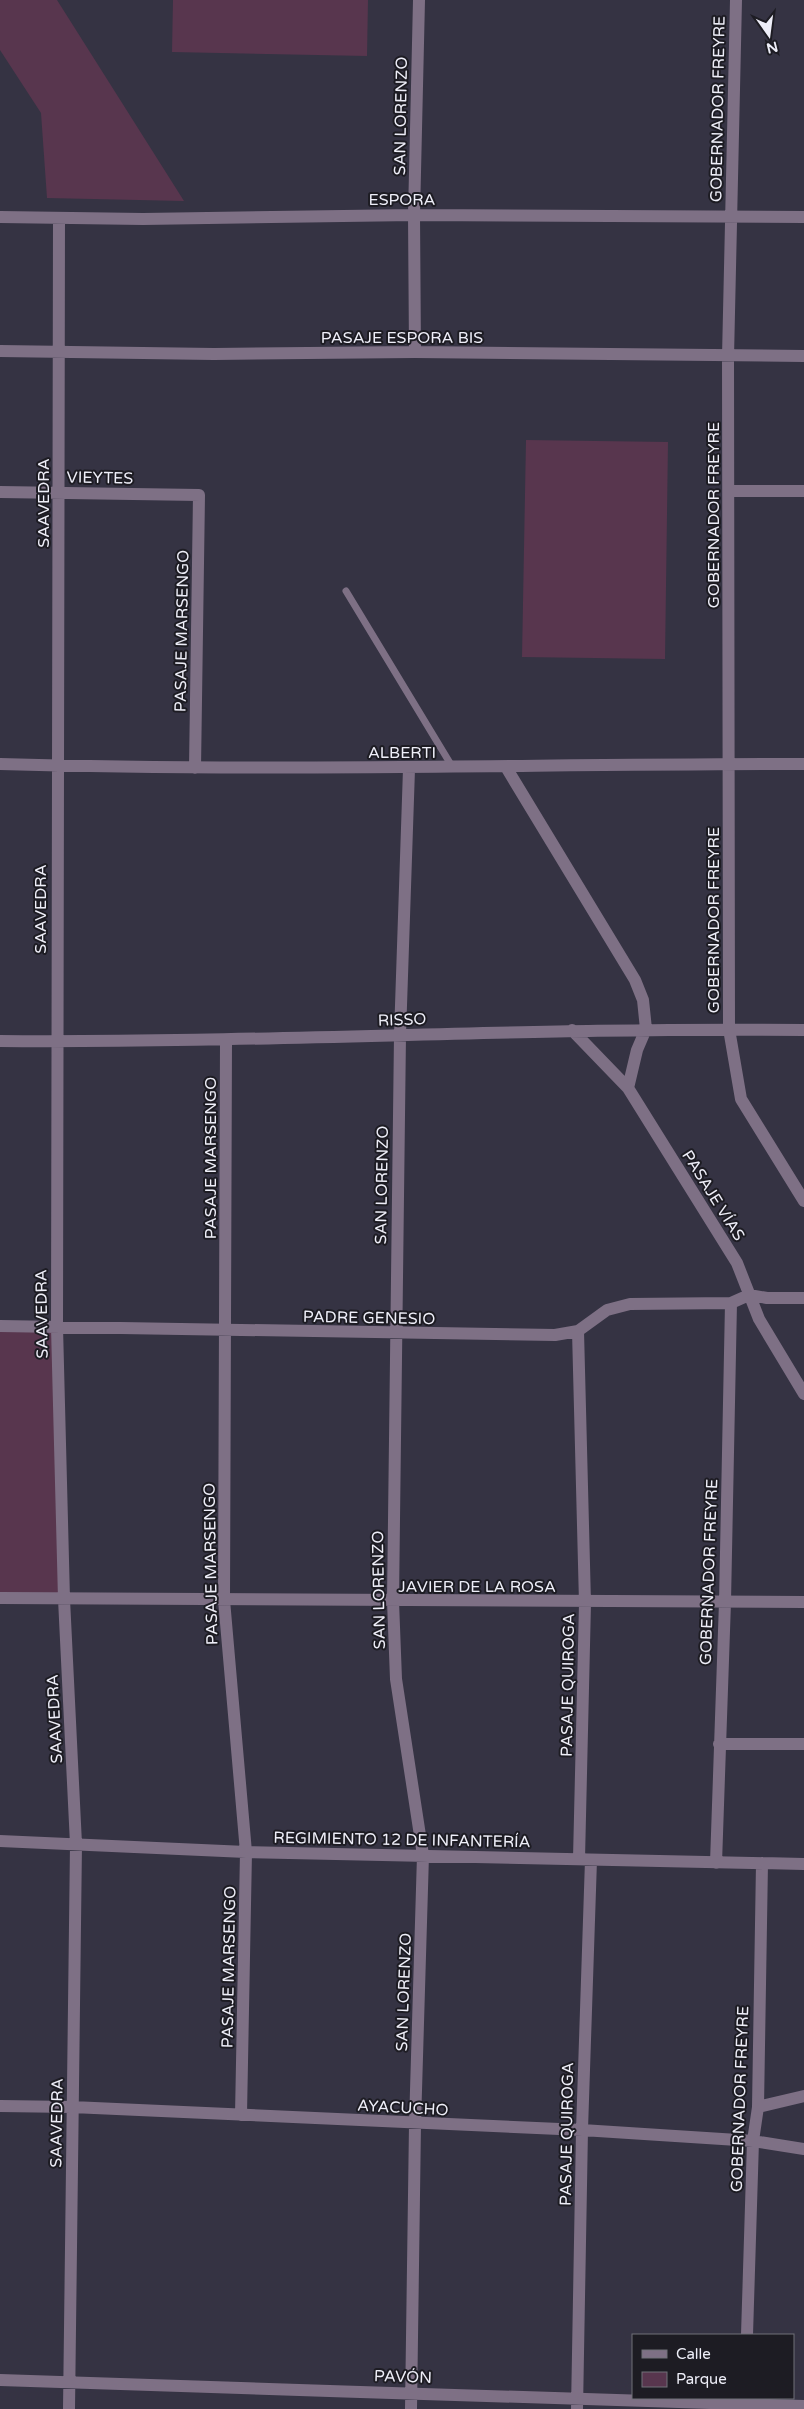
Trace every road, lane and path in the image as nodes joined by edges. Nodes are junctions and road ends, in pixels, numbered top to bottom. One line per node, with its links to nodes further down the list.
1 (419, 0): 3 (street, SAN LORENZO)
2 (736, 0): 5 (street, GOBERNADOR FREYRE)
3 (414, 215): 5 (street, ESPORA); 7 (street, ESPORA); 9 (street, SAN LORENZO)
4 (0, 217): 7 (street, ESPORA)
5 (730, 217): 6 (street, ESPORA); 12 (street, GOBERNADOR FREYRE)
6 (804, 217)
7 (59, 218): 10 (street, SAAVEDRA)
8 (0, 351): 10 (street, PASAJE ESPORA BIS)
9 (415, 352): 10 (street, PASAJE ESPORA BIS); 12 (street, PASAJE ESPORA BIS)
10 (60, 353): 16 (street, SAAVEDRA)
11 (804, 356): 12 (street, PASAJE ESPORA BIS)
12 (728, 357): 13 (street, GOBERNADOR FREYRE)
13 (730, 491): 14 (street); 20 (street, GOBERNADOR FREYRE)
14 (804, 491)
15 (0, 492): 16 (street, VIEYTES)
16 (60, 493): 17 (street, VIEYTES); 22 (street, SAAVEDRA)
17 (199, 495): 24 (street, PASAJE MARSENGO)
18 (346, 590): 25 (lane)
19 (0, 764): 22 (street, ALBERTI)
20 (729, 764): 21 (street, ALBERTI); 23 (street, ALBERTI); 28 (street, GOBERNADOR FREYRE)
21 (804, 764)
22 (57, 765): 24 (street, ALBERTI); 34 (street, SAAVEDRA)
23 (506, 767): 25 (street, ALBERTI); 27 (street)
24 (195, 768): 26 (street, ALBERTI)
25 (453, 768): 26 (street, ALBERTI)
26 (409, 769): 31 (street, SAN LORENZO)
27 (646, 1029): 28 (street, RISSO); 29 (street, RISSO); 35 (street)
28 (730, 1029): 30 (street, RISSO); 36 (street)
29 (572, 1030): 31 (street, RISSO); 35 (street, PASAJE VÍAS)
30 (804, 1030)
31 (400, 1035): 33 (street, RISSO); 44 (street, SAN LORENZO)
32 (0, 1040): 34 (street, RISSO)
33 (226, 1040): 34 (street, RISSO); 42 (street, PASAJE MARSENGO)
34 (57, 1041): 41 (street, SAAVEDRA)
35 (628, 1088): 37 (street, PASAJE VÍAS)
36 (804, 1201)
37 (749, 1295): 38 (street); 39 (street); 45 (street, PASAJE VÍAS)
38 (804, 1298)
39 (731, 1303): 43 (street, PADRE GENESIO); 51 (street, GOBERNADOR FREYRE)
40 (0, 1326): 41 (street, PADRE GENESIO)
41 (57, 1327): 42 (street, PADRE GENESIO); 47 (street, SAAVEDRA)
42 (225, 1331): 44 (street, PADRE GENESIO); 48 (street, PASAJE MARSENGO)
43 (578, 1331): 44 (street, PADRE GENESIO); 50 (street, PASAJE QUIROGA)
44 (395, 1333): 49 (street, SAN LORENZO)
45 (804, 1394)
46 (0, 1598): 47 (street, JAVIER DE LA ROSA)
47 (64, 1599): 48 (street, JAVIER DE LA ROSA); 56 (street, SAAVEDRA)
48 (224, 1600): 49 (street, JAVIER DE LA ROSA); 57 (street, PASAJE MARSENGO)
49 (393, 1601): 50 (street, JAVIER DE LA ROSA); 58 (street, SAN LORENZO)
50 (585, 1602): 51 (street, JAVIER DE LA ROSA); 59 (street, PASAJE QUIROGA)
51 (725, 1602): 52 (street, JAVIER DE LA ROSA); 53 (street, GOBERNADOR FREYRE)
52 (804, 1602)
53 (719, 1744): 54 (street); 60 (street, GOBERNADOR FREYRE)
54 (804, 1744)
55 (0, 1841): 56 (street, REGIMIENTO 12 DE INFANTERÍA)
56 (76, 1844): 57 (street, REGIMIENTO 12 DE INFANTERÍA); 65 (street, SAAVEDRA)
57 (246, 1852): 58 (street, REGIMIENTO 12 DE INFANTERÍA); 67 (street, PASAJE MARSENGO)
58 (423, 1855): 59 (street, REGIMIENTO 12 DE INFANTERÍA); 68 (street, SAN LORENZO)
59 (585, 1860): 60 (street, REGIMIENTO 12 DE INFANTERÍA); 69 (street, PASAJE QUIROGA)
60 (716, 1862): 61 (street, REGIMIENTO 12 DE INFANTERÍA)
61 (762, 1863): 62 (street, REGIMIENTO 12 DE INFANTERÍA); 66 (street, GOBERNADOR FREYRE)
62 (804, 1864)
63 (804, 2096): 66 (street)
64 (0, 2106): 65 (street, AYACUCHO)
65 (72, 2107): 67 (street, AYACUCHO); 74 (street, SAAVEDRA)
66 (758, 2107): 70 (street, GOBERNADOR FREYRE)
67 (242, 2116): 68 (street, AYACUCHO)
68 (415, 2124): 69 (street, AYACUCHO); 75 (street, SAN LORENZO)
69 (582, 2130): 70 (street, AYACUCHO); 77 (street, PASAJE QUIROGA)
70 (753, 2142): 71 (street, AYACUCHO); 72 (street, GOBERNADOR FREYRE)
71 (804, 2149)
72 (747, 2334)
73 (0, 2380): 74 (street, PAVÓN)
74 (69, 2382): 75 (street, PAVÓN); 79 (street, SAAVEDRA)
75 (411, 2393): 77 (street, PAVÓN); 80 (street, SAN LORENZO)
76 (745, 2404): 77 (street, PAVÓN); 78 (street, PAVÓN)
77 (577, 2405)
78 (804, 2406)
79 (69, 2409)
80 (411, 2409)

